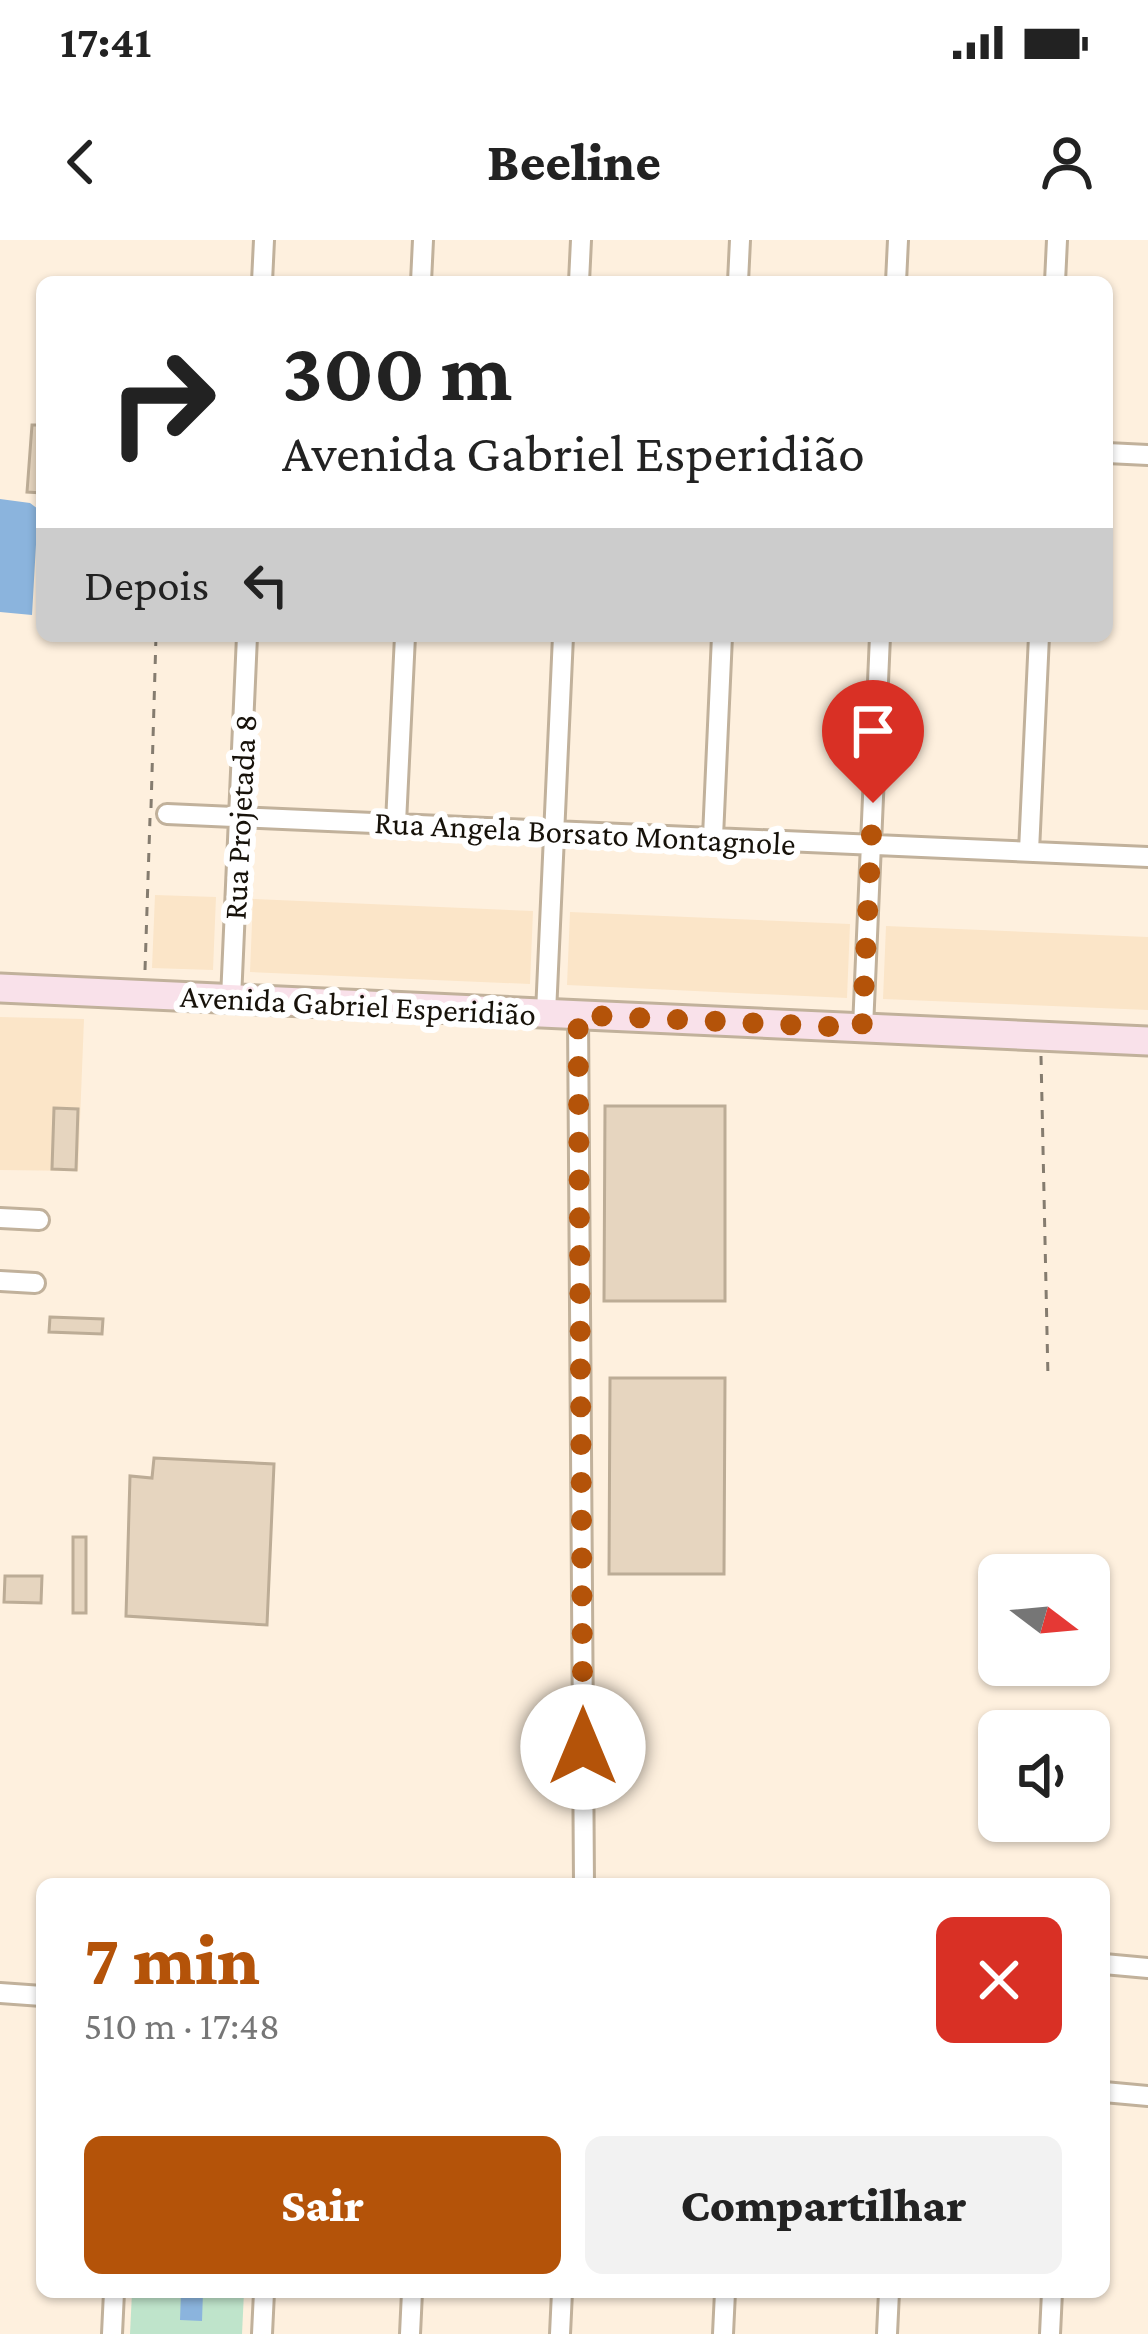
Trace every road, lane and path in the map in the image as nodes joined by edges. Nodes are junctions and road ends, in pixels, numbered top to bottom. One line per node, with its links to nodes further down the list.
1 (264, 240): 7 (street)
2 (423, 240): 8 (street)
3 (581, 240): 9 (street)
4 (740, 240): 10 (street)
5 (898, 240): 11 (street)
6 (1057, 240): 12 (street)
7 (262, 276)
8 (421, 276)
9 (579, 276)
10 (738, 276)
11 (896, 276)
12 (1055, 276)
13 (1113, 453): 14 (street)
14 (1148, 454)
15 (247, 642): 22 (street, Rua Projetada 8)
16 (405, 642): 23 (street)
17 (563, 642): 24 (street)
18 (722, 642): 25 (street)
19 (880, 642): 26 (street)
20 (1039, 642): 27 (street)
21 (166, 814): 22 (street, Rua Angela Borsato Montagnole)
22 (239, 817): 23 (street, Rua Angela Borsato Montagnole); 30 (street, Rua Projetada 8)
23 (396, 823): 24 (street, Rua Angela Borsato Montagnole)
24 (554, 831): 25 (street, Rua Angela Borsato Montagnole); 31 (street)
25 (713, 837): 26 (street, Rua Angela Borsato Montagnole)
26 (871, 844): 27 (street, Rua Angela Borsato Montagnole); 33 (street)
27 (1029, 851): 28 (street, Rua Angela Borsato Montagnole)
28 (1148, 857)
29 (0, 988): 30 (main road, Avenida Gabriel Esperidião)
30 (231, 999): 31 (main road, Avenida Gabriel Esperidião)
31 (546, 1013): 32 (main road, Avenida Gabriel Esperidião)
32 (578, 1015): 33 (main road, Avenida Gabriel Esperidião); 41 (street)
33 (862, 1028): 34 (main road, Avenida Gabriel Esperidião)
34 (1040, 1036): 35 (main road, Avenida Gabriel Esperidião); 40 (path)
35 (1148, 1042)
36 (0, 1218): 37 (street)
37 (39, 1220)
38 (0, 1281): 39 (street)
39 (35, 1283)
40 (1048, 1378)
41 (584, 1878)
42 (1110, 1965): 43 (street)
43 (1148, 1968)
44 (0, 1993): 45 (street)
45 (36, 1996)
46 (1110, 2093): 47 (street)
47 (1148, 2096)
48 (114, 2298): 55 (street)
49 (265, 2298): 56 (street)
50 (412, 2298): 57 (street)
51 (562, 2298): 58 (street)
52 (725, 2298): 59 (street)
53 (889, 2298): 60 (street)
54 (1052, 2298): 61 (street)
55 (112, 2334)
56 (262, 2334)
57 (410, 2334)
58 (560, 2334)
59 (723, 2334)
60 (886, 2334)
61 (1050, 2334)

